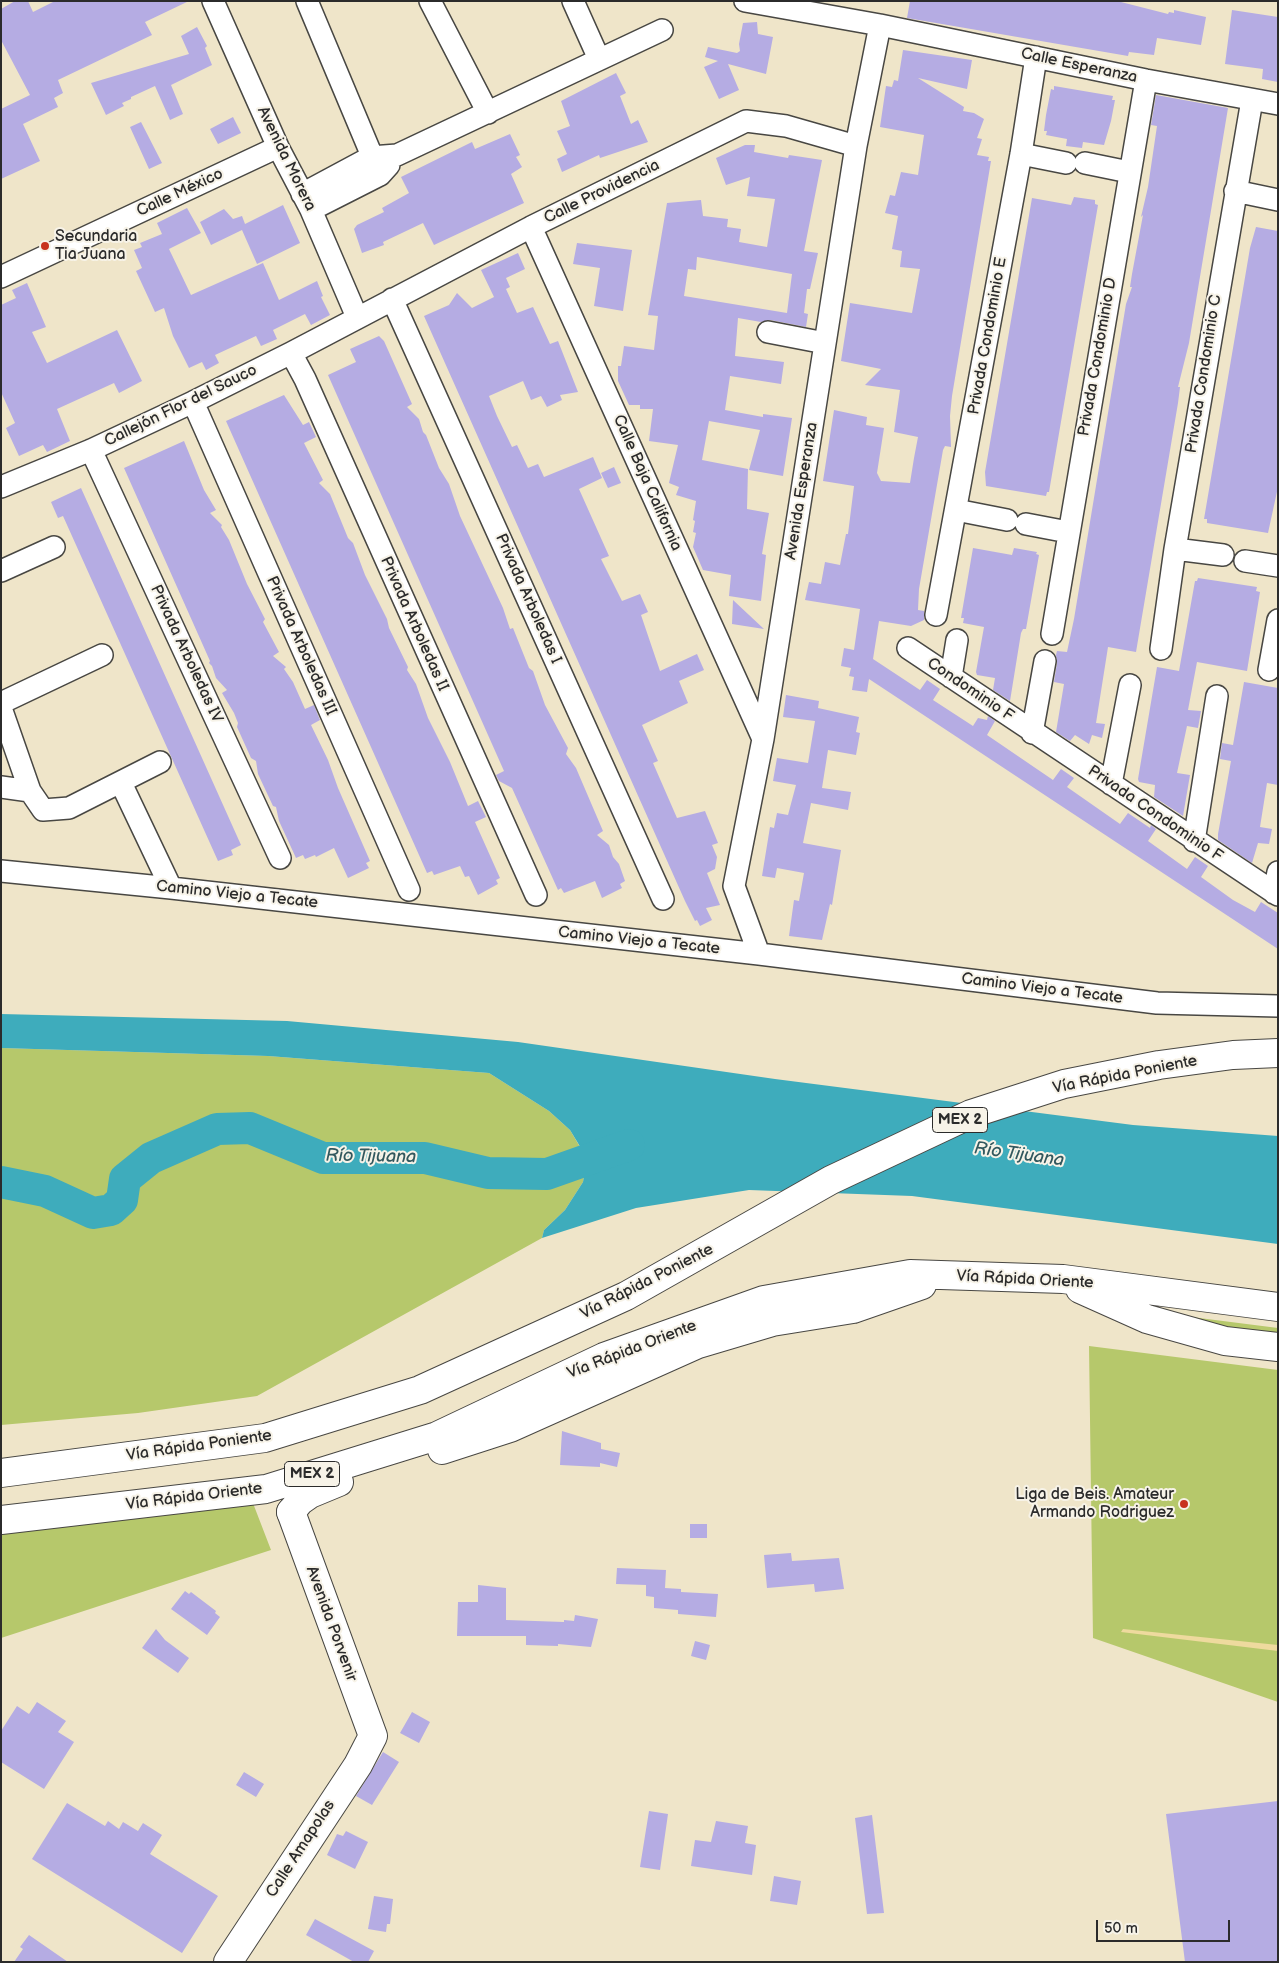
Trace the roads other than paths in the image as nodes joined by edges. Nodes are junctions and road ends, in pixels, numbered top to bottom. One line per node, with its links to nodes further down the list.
1 (213, 1): 15 (street, Avenida Morera)
2 (307, 1): 17 (street)
3 (430, 1): 13 (street)
4 (573, 1): 9 (street)
5 (745, 1): 6 (street)
6 (880, 25): 8 (street, Calle Esperanza); 14 (street, Avenida Esperanza)
7 (662, 30): 9 (street)
8 (1036, 57): 10 (street, Calle Esperanza); 16 (street, Privada Condominio E)
9 (598, 59): 13 (street)
10 (1146, 80): 11 (street, Calle Esperanza); 18 (street, Privada Condominio D)
11 (1252, 100): 12 (street, Calle Esperanza); 19 (street, Privada Condominio C)
12 (1278, 104)
13 (488, 113): 17 (street)
14 (856, 146): 22 (street, Calle Providencia); 27 (street, Avenida Esperanza)
15 (278, 147): 21 (street, Avenida Morera); 23 (street, Calle México)
16 (1022, 154): 18 (street); 32 (street, Privada Condominio E)
17 (376, 166): 21 (street)
18 (1129, 172): 33 (street, Privada Condominio D)
19 (1235, 192): 20 (street); 35 (street, Privada Condominio C)
20 (1278, 200)
21 (307, 202): 25 (street, Avenida Morera)
22 (531, 227): 24 (street, Calle Providencia); 55 (street, Calle Baja California)
23 (1, 277)
24 (392, 299): 25 (street, Calle Providencia); 69 (street, Privada Arboledas I)
25 (357, 317): 28 (street, Callejón Flor del Sauco)
26 (768, 332): 27 (street)
27 (825, 343): 55 (street, Avenida Esperanza)
28 (291, 353): 29 (street, Callejón Flor del Sauco); 68 (street, Privada Arboledas II)
29 (193, 402): 30 (street, Callejón Flor del Sauco); 66 (street, Privada Arboledas III)
30 (91, 450): 31 (street, Callejón Flor del Sauco); 62 (street, Privada Arboledas IV)
31 (1, 487)
32 (956, 510): 33 (street); 40 (street, Privada Condominio E)
33 (1068, 532): 42 (street, Privada Condominio D)
34 (54, 547): 39 (street)
35 (1175, 549): 36 (street); 45 (street, Privada Condominio C)
36 (1223, 555)
37 (1245, 561): 38 (street)
38 (1278, 566)
39 (1, 571)
40 (936, 615)
41 (1278, 620): 48 (street)
42 (1052, 634)
43 (957, 640): 49 (street)
44 (908, 648): 49 (street, Condominio F)
45 (1161, 649)
46 (102, 656): 52 (street)
47 (1045, 661): 54 (street)
48 (1269, 670)
49 (951, 677): 54 (street, Condominio F)
50 (1130, 685): 58 (street)
51 (1218, 696): 61 (street)
52 (1, 703)
53 (1, 708): 60 (street)
54 (1032, 733): 58 (street, Privada Condominio F)
55 (763, 739): 70 (street, Avenida Esperanza)
56 (160, 762): 57 (street)
57 (121, 783): 60 (street); 65 (street)
58 (1111, 784): 61 (street, Privada Condominio F)
59 (1, 787): 60 (street)
60 (30, 790)
61 (1194, 841): 67 (street, Privada Condominio F)
62 (280, 858)
63 (1, 871): 65 (street, Camino Viejo a Tecate)
64 (1278, 872): 67 (street)
65 (171, 888): 70 (street, Camino Viejo a Tecate)
66 (409, 890)
67 (1276, 894)
68 (536, 895)
69 (663, 899)
70 (759, 954): 71 (street, Camino Viejo a Tecate)
71 (1278, 1006)
72 (1278, 1053): 77 (main road, Vía Rápida Poniente / MEX 2)
73 (952, 1275): 74 (main road, Vía Rápida Oriente / MEX 2); 78 (main road, Vía Rápida Oriente / MEX 2); 79 (main road, Avenida Porvenir)
74 (1063, 1279): 75 (main road, Vía Rápida Oriente / MEX 2); 76 (main road)
75 (1278, 1307)
76 (1278, 1347)
77 (1, 1473)
78 (1, 1520)
79 (373, 1736): 80 (main road, Calle Amapolas)
80 (228, 1962)

